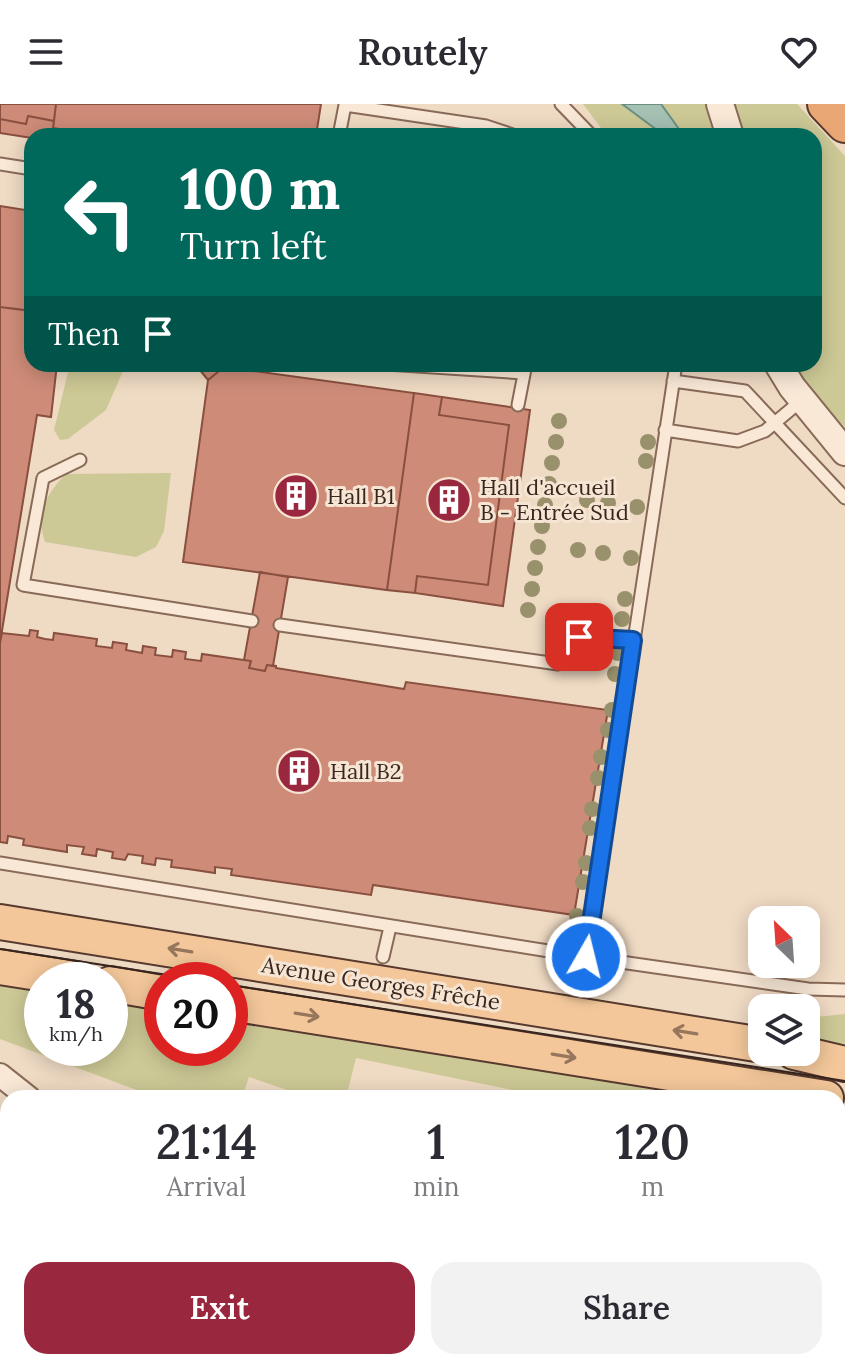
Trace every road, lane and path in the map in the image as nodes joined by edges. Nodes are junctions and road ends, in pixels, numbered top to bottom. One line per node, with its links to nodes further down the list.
1 (561, 104): 7 (lane)
2 (720, 104): 8 (street)
3 (826, 104): 4 (highway)
4 (845, 124)
5 (341, 128): 6 (lane)
6 (469, 128)
7 (584, 128)
8 (728, 128)
9 (0, 164): 10 (lane)
10 (24, 168)
11 (524, 372): 16 (lane)
12 (675, 372): 14 (lane)
13 (783, 372): 15 (street)
14 (673, 381): 17 (lane); 18 (lane)
15 (802, 400): 17 (lane); 19 (street)
16 (518, 405)
17 (774, 424): 18 (lane); 21 (lane)
18 (665, 430): 24 (lane)
19 (845, 452)
20 (80, 460): 22 (lane)
21 (845, 498)
22 (252, 621)
23 (280, 625): 24 (lane)
24 (633, 640): 29 (lane)
25 (0, 863): 27 (lane)
26 (0, 922): 34 (main road, Avenue Georges Frêche, one-way to 26)
27 (390, 927): 28 (lane); 29 (lane)
28 (383, 957)
29 (586, 957): 32 (lane)
30 (0, 967): 31 (main road)
31 (24, 971)
32 (845, 990)
33 (248, 1006): 41 (main road, Avenue Georges Frêche, one-way to 41)
34 (748, 1043)
35 (820, 1053): 36 (main road)
36 (845, 1056)
37 (820, 1058): 38 (main road)
38 (845, 1064)
39 (0, 1075): 40 (street)
40 (19, 1090)
41 (776, 1090)

